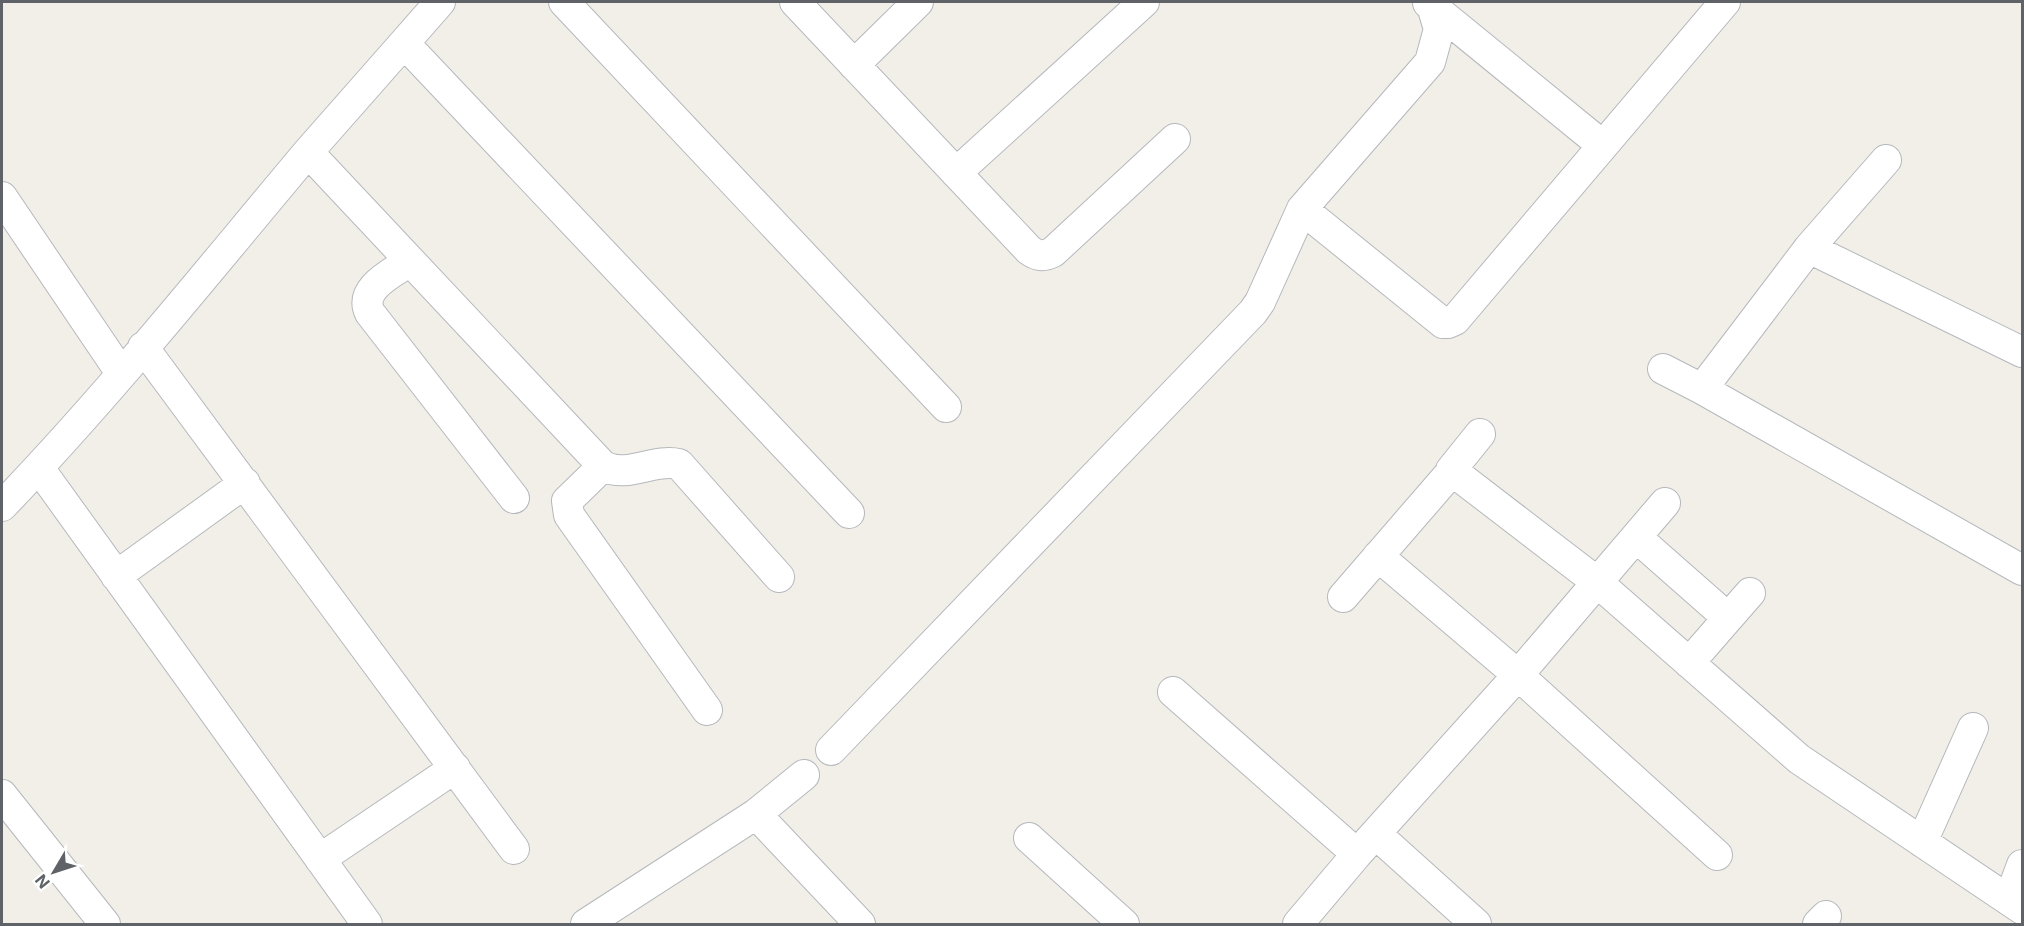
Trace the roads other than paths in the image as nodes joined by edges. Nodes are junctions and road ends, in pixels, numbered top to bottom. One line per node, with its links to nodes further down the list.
1 (440, 2): 8 (street)
2 (564, 2): 24 (street)
3 (795, 2): 9 (street)
4 (918, 2): 9 (street)
5 (1144, 2): 14 (street)
6 (1725, 2): 11 (street)
7 (1429, 4): 11 (street); 16 (street)
8 (404, 43): 12 (street); 33 (street)
9 (854, 64): 14 (street)
10 (1175, 139): 14 (street)
11 (1602, 145): 16 (street)
12 (308, 152): 18 (street); 19 (street)
13 (1886, 160): 17 (street)
14 (956, 173)
15 (2, 197): 22 (street)
16 (1302, 209): 48 (street)
17 (1809, 248): 20 (street); 23 (street)
18 (410, 261): 26 (street); 30 (street)
19 (143, 347): 22 (street); 29 (street)
20 (2022, 352)
21 (1663, 369): 23 (street)
22 (121, 373): 27 (street)
23 (1702, 389): 36 (street)
24 (946, 407)
25 (1480, 434): 28 (street)
26 (603, 466): 38 (street); 46 (street)
27 (39, 468): 32 (street); 37 (street)
28 (1452, 471): 35 (street); 39 (street)
29 (245, 483): 37 (street); 49 (street)
30 (514, 498)
31 (1665, 503): 34 (street)
32 (2, 506)
33 (849, 513)
34 (1636, 537): 39 (street); 42 (street)
35 (1378, 556): 41 (street); 44 (street)
36 (2022, 570)
37 (116, 576): 58 (street)
38 (779, 578)
39 (1597, 582): 43 (street); 44 (street)
40 (1750, 593): 42 (street)
41 (1343, 597)
42 (1728, 618): 43 (street)
43 (1689, 663): 54 (street)
44 (1518, 675): 55 (street); 57 (street)
45 (1173, 692): 55 (street)
46 (706, 710)
47 (1973, 728): 54 (street)
48 (831, 750)
49 (455, 768): 56 (street); 58 (street)
50 (804, 775): 52 (street)
51 (2, 795): 61 (street)
52 (756, 814): 63 (street); 64 (street)
53 (1029, 838): 65 (street)
54 (1922, 842): 60 (street)
55 (1367, 844): 66 (street); 67 (street)
56 (514, 849)
57 (1717, 855)
58 (320, 860): 62 (street)
59 (2022, 865): 60 (street)
60 (2016, 905)
61 (105, 924)
62 (367, 924)
63 (586, 924)
64 (860, 924)
65 (1124, 924)
66 (1298, 924)
67 (1476, 924)

